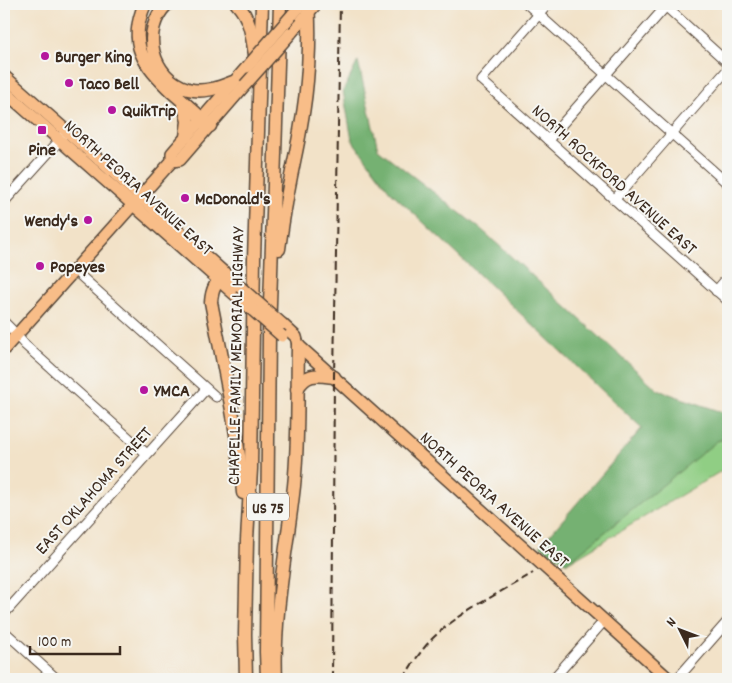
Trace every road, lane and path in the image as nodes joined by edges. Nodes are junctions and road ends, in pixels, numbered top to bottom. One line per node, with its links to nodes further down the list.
1 (145, 4): 18 (highway)
2 (168, 4): 16 (highway)
3 (237, 4): 15 (highway)
4 (262, 4): 15 (highway, CHAPELLE FAMILY MEMORIAL HIGHWAY / US 75)
5 (280, 4): 34 (highway, CHAPELLE FAMILY MEMORIAL HIGHWAY / US 75)
6 (527, 4): 10 (street)
7 (548, 4): 10 (street)
8 (665, 5): 11 (street); 13 (street)
9 (309, 6): 16 (main road, bridge); 16 (main road, bridge); 34 (highway)
10 (539, 14): 13 (street); 23 (street, NORTH ROCKFORD AVENUE EAST)
11 (728, 63)
12 (728, 69): 20 (street)
13 (606, 74): 20 (street); 23 (street)
14 (4, 76): 21 (main road, NORTH PEORIA AVENUE EAST)
15 (260, 82): 44 (highway, CHAPELLE FAMILY MEMORIAL HIGHWAY / US 75)
16 (239, 83): 19 (main road)
17 (4, 91): 21 (main road, NORTH PEORIA AVENUE EAST)
18 (183, 102): 19 (highway); 22 (highway)
19 (206, 122): 22 (main road); 24 (main road)
20 (672, 133): 25 (street); 26 (street)
21 (63, 135): 27 (main road, NORTH PEORIA AVENUE EAST); 28 (street)
22 (186, 137): 24 (main road)
23 (548, 140): 26 (street, NORTH ROCKFORD AVENUE EAST)
24 (172, 161): 27 (main road)
25 (728, 184)
26 (614, 199): 32 (street, NORTH ROCKFORD AVENUE EAST)
27 (137, 201): 29 (main road); 30 (main road, NORTH PEORIA AVENUE EAST)
28 (4, 202)
29 (74, 270): 36 (main road); 40 (street)
30 (222, 277): 37 (main road, NORTH PEORIA AVENUE EAST, bridge); 44 (highway)
31 (728, 277): 32 (street)
32 (716, 290): 33 (street, NORTH ROCKFORD AVENUE EAST)
33 (728, 302)
34 (270, 308): 51 (highway, CHAPELLE FAMILY MEMORIAL HIGHWAY / US 75)
35 (4, 322): 36 (street)
36 (16, 335): 38 (main road); 43 (street)
37 (298, 345): 39 (main road, NORTH PEORIA AVENUE EAST); 41 (highway)
38 (4, 349)
39 (334, 377): 41 (highway); 46 (main road, NORTH PEORIA AVENUE EAST)
40 (206, 388): 42 (street); 43 (street, EAST OKLAHOMA STREET)
41 (297, 389): 52 (highway)
42 (216, 397)
43 (147, 454): 45 (street, EAST OKLAHOMA STREET)
44 (247, 540): 50 (highway, CHAPELLE FAMILY MEMORIAL HIGHWAY / US 75)
45 (4, 614)
46 (604, 621): 53 (street); 54 (main road, NORTH PEORIA AVENUE EAST)
47 (728, 621): 55 (street)
48 (4, 631): 49 (street)
49 (57, 679)
50 (246, 679)
51 (268, 679)
52 (276, 679)
53 (553, 679)
54 (669, 679)
55 (677, 679)

